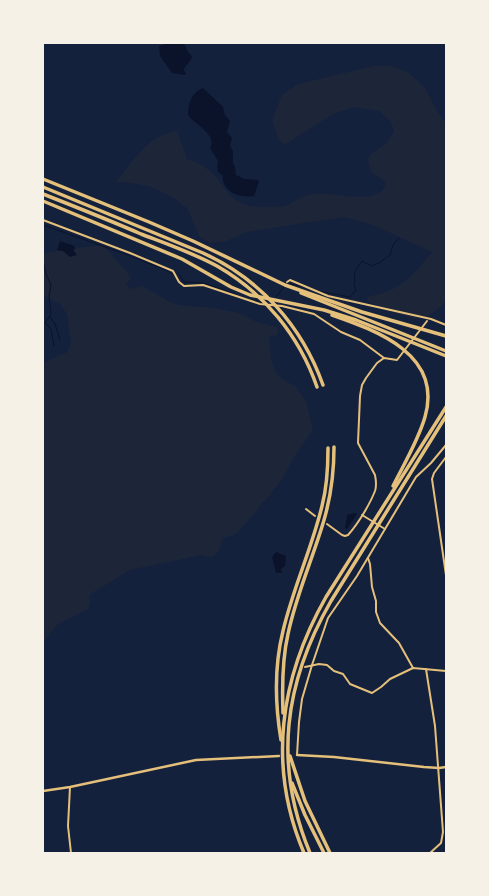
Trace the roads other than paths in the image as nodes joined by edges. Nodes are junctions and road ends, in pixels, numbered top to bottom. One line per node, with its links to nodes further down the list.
1 (43, 180): 7 (highway)
2 (43, 187): 15 (highway)
3 (43, 194): 16 (highway)
4 (43, 201): 8 (highway)
5 (43, 220): 14 (street)
6 (287, 282): 10 (street)
7 (295, 289): 11 (highway); 12 (highway)
8 (304, 305): 13 (highway); 23 (highway)
9 (427, 321): 14 (street)
10 (446, 325)
11 (446, 336)
12 (446, 351)
13 (446, 356)
14 (384, 358): 25 (street)
15 (323, 384)
16 (317, 387)
17 (446, 407): 23 (highway)
18 (446, 417): 44 (highway)
19 (446, 445): 28 (street)
20 (334, 447): 46 (highway)
21 (328, 448): 45 (highway)
22 (446, 457): 30 (street)
23 (385, 503): 43 (highway)
24 (306, 509): 26 (street)
25 (363, 515): 27 (street); 28 (street)
26 (315, 516)
27 (327, 524)
28 (384, 528): 29 (street)
29 (368, 558): 31 (street); 33 (street)
30 (446, 575)
31 (312, 665): 32 (street); 33 (street); 36 (street)
32 (305, 667)
33 (413, 668): 34 (street)
34 (426, 668): 35 (street); 39 (street)
35 (446, 671)
36 (297, 755): 39 (main road)
37 (279, 756): 40 (main road)
38 (446, 767): 39 (main road)
39 (439, 768): 47 (street)
40 (70, 787): 41 (main road); 42 (street)
41 (43, 791)
42 (71, 853)
43 (304, 853)
44 (310, 853)
45 (324, 853)
46 (330, 853)
47 (430, 853)

